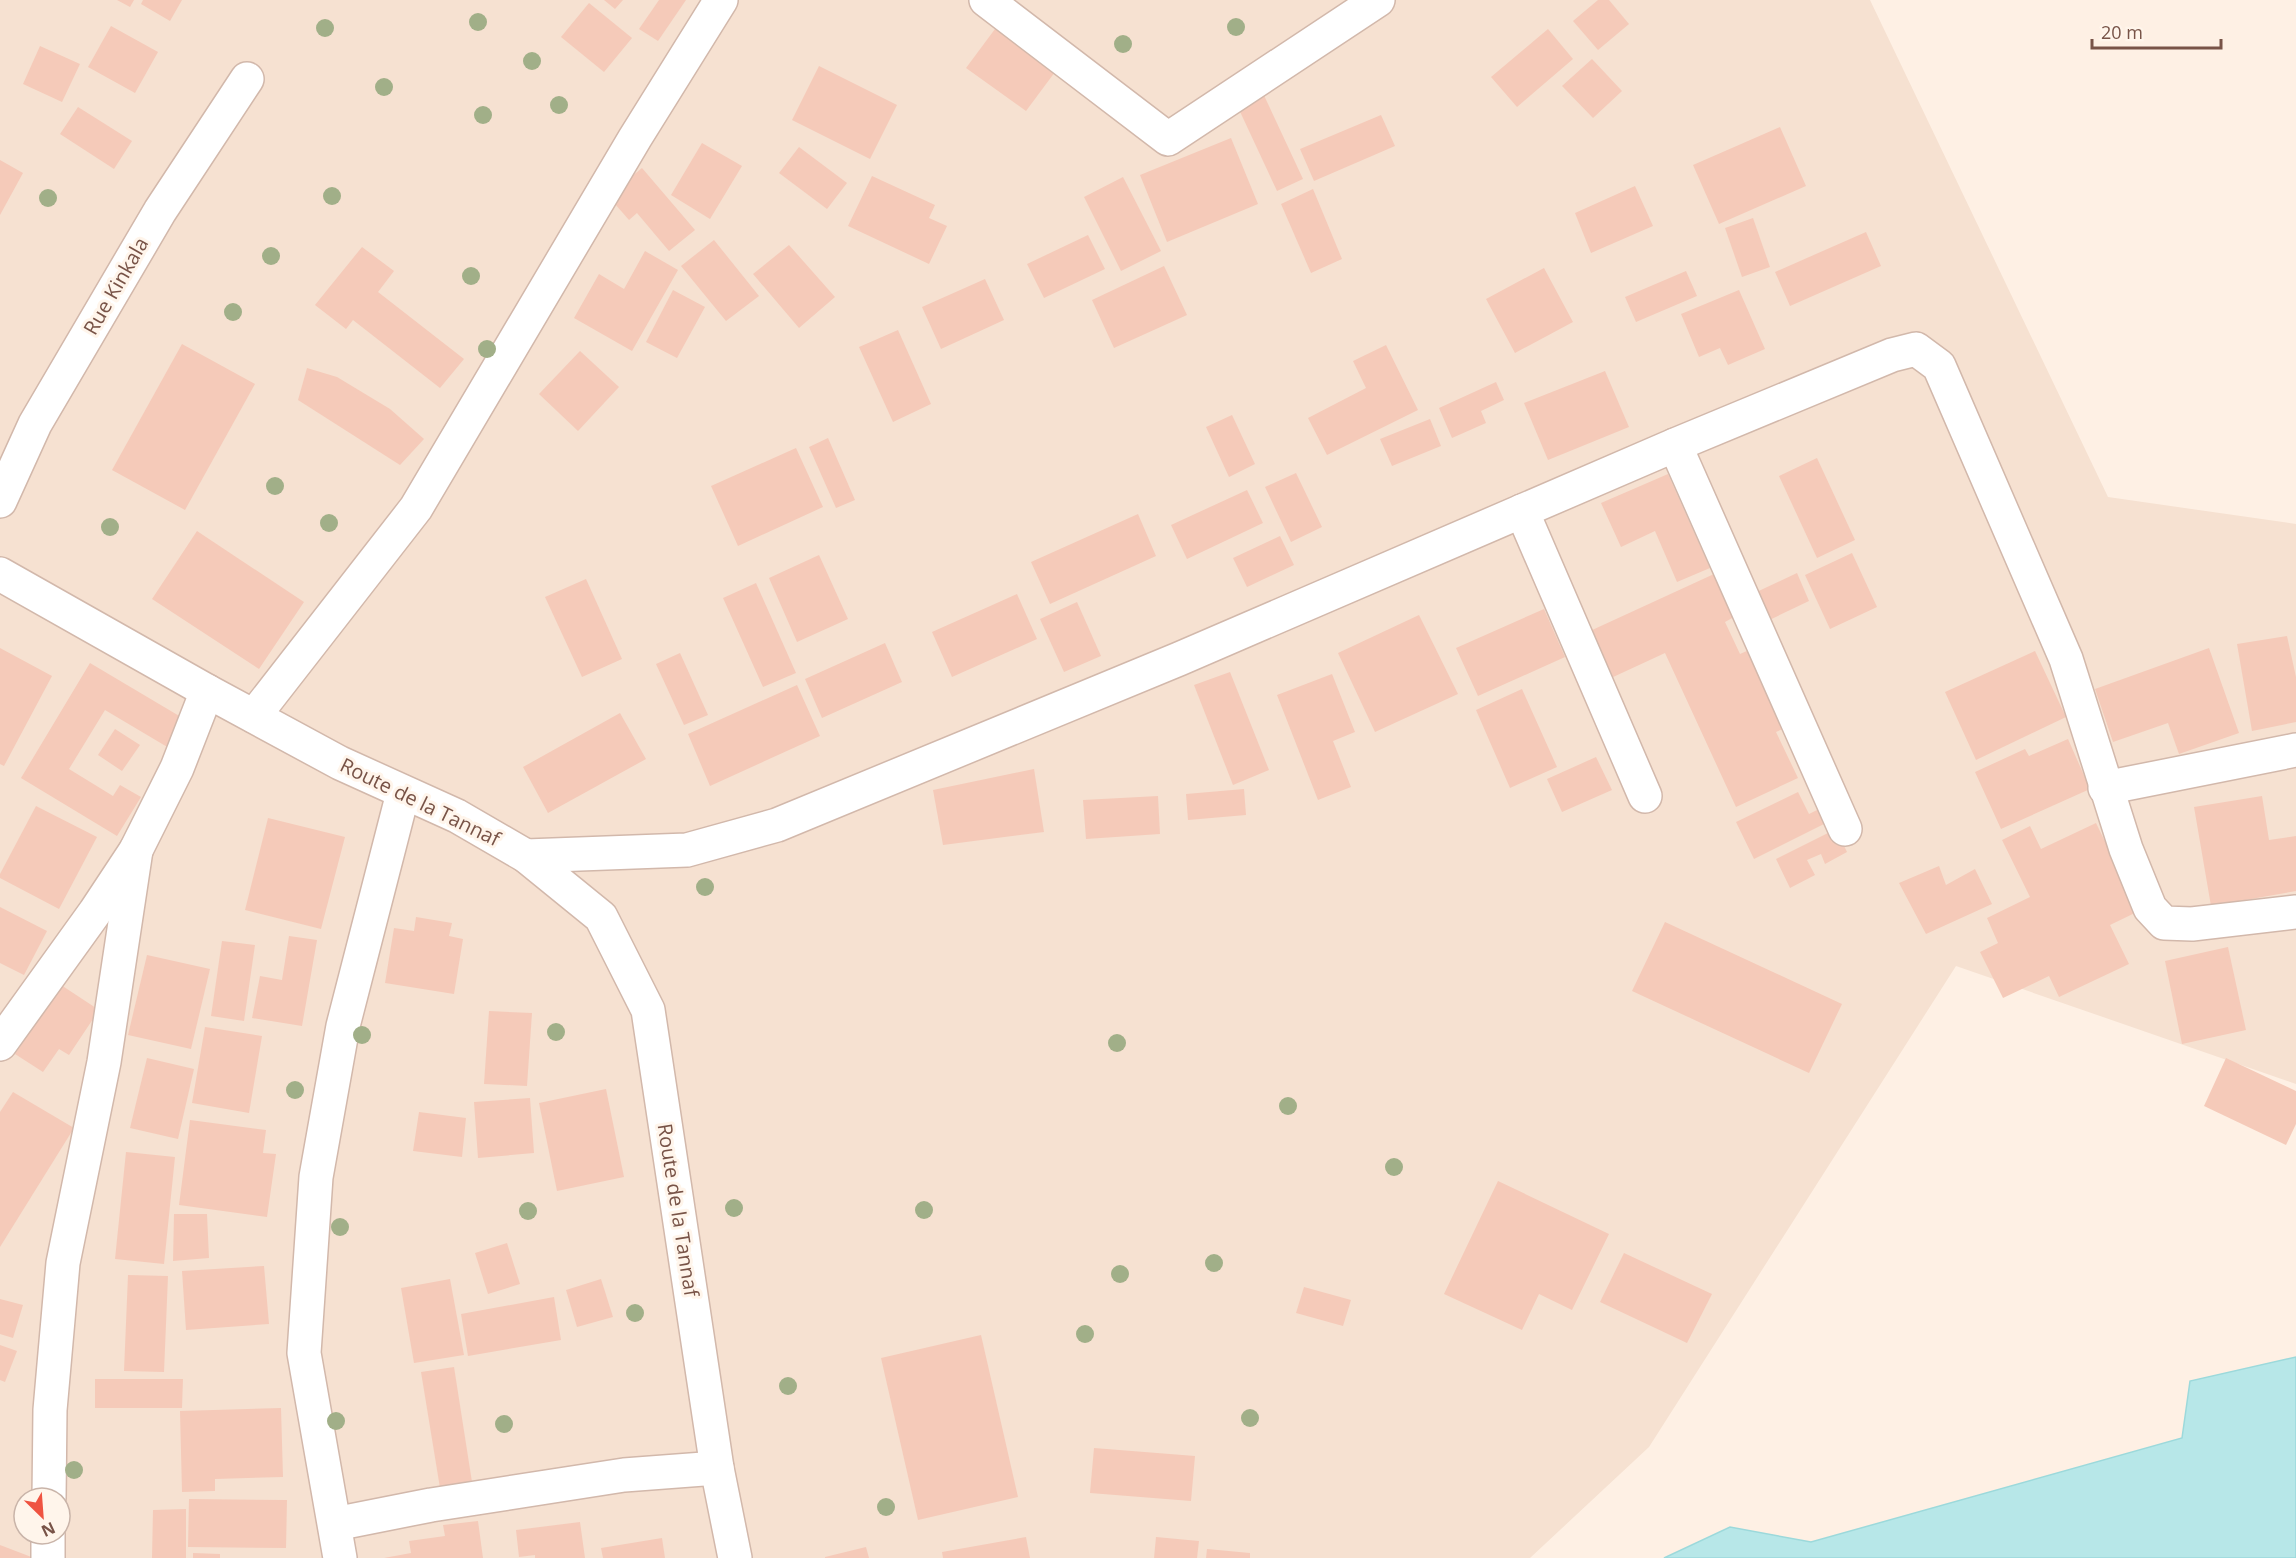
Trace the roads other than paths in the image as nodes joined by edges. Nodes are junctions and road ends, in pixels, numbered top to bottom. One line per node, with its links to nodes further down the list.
1 (721, 0): 10 (street)
2 (986, 0): 3 (street)
3 (1378, 0)
4 (247, 80): 6 (street, Rue Kinkala)
5 (1675, 444): 7 (street); 12 (street); 15 (street)
6 (0, 501)
7 (1522, 511): 14 (street); 17 (street)
8 (0, 574): 9 (street, Route de la Tannaf)
9 (207, 691): 10 (street, Route de la Tannaf); 16 (street)
10 (254, 716): 13 (street, Route de la Tannaf)
11 (2296, 750): 12 (street)
12 (2106, 788): 18 (street)
13 (403, 793): 17 (street, Route de la Tannaf); 22 (street)
14 (1645, 796)
15 (1845, 829)
16 (136, 850): 19 (street); 21 (street)
17 (526, 856): 20 (street, Route de la Tannaf)
18 (2296, 912)
19 (0, 1044)
20 (717, 1468): 22 (street); 24 (street, Route de la Tannaf)
21 (49, 1486)
22 (334, 1524): 23 (street)
23 (340, 1558)
24 (735, 1558)

